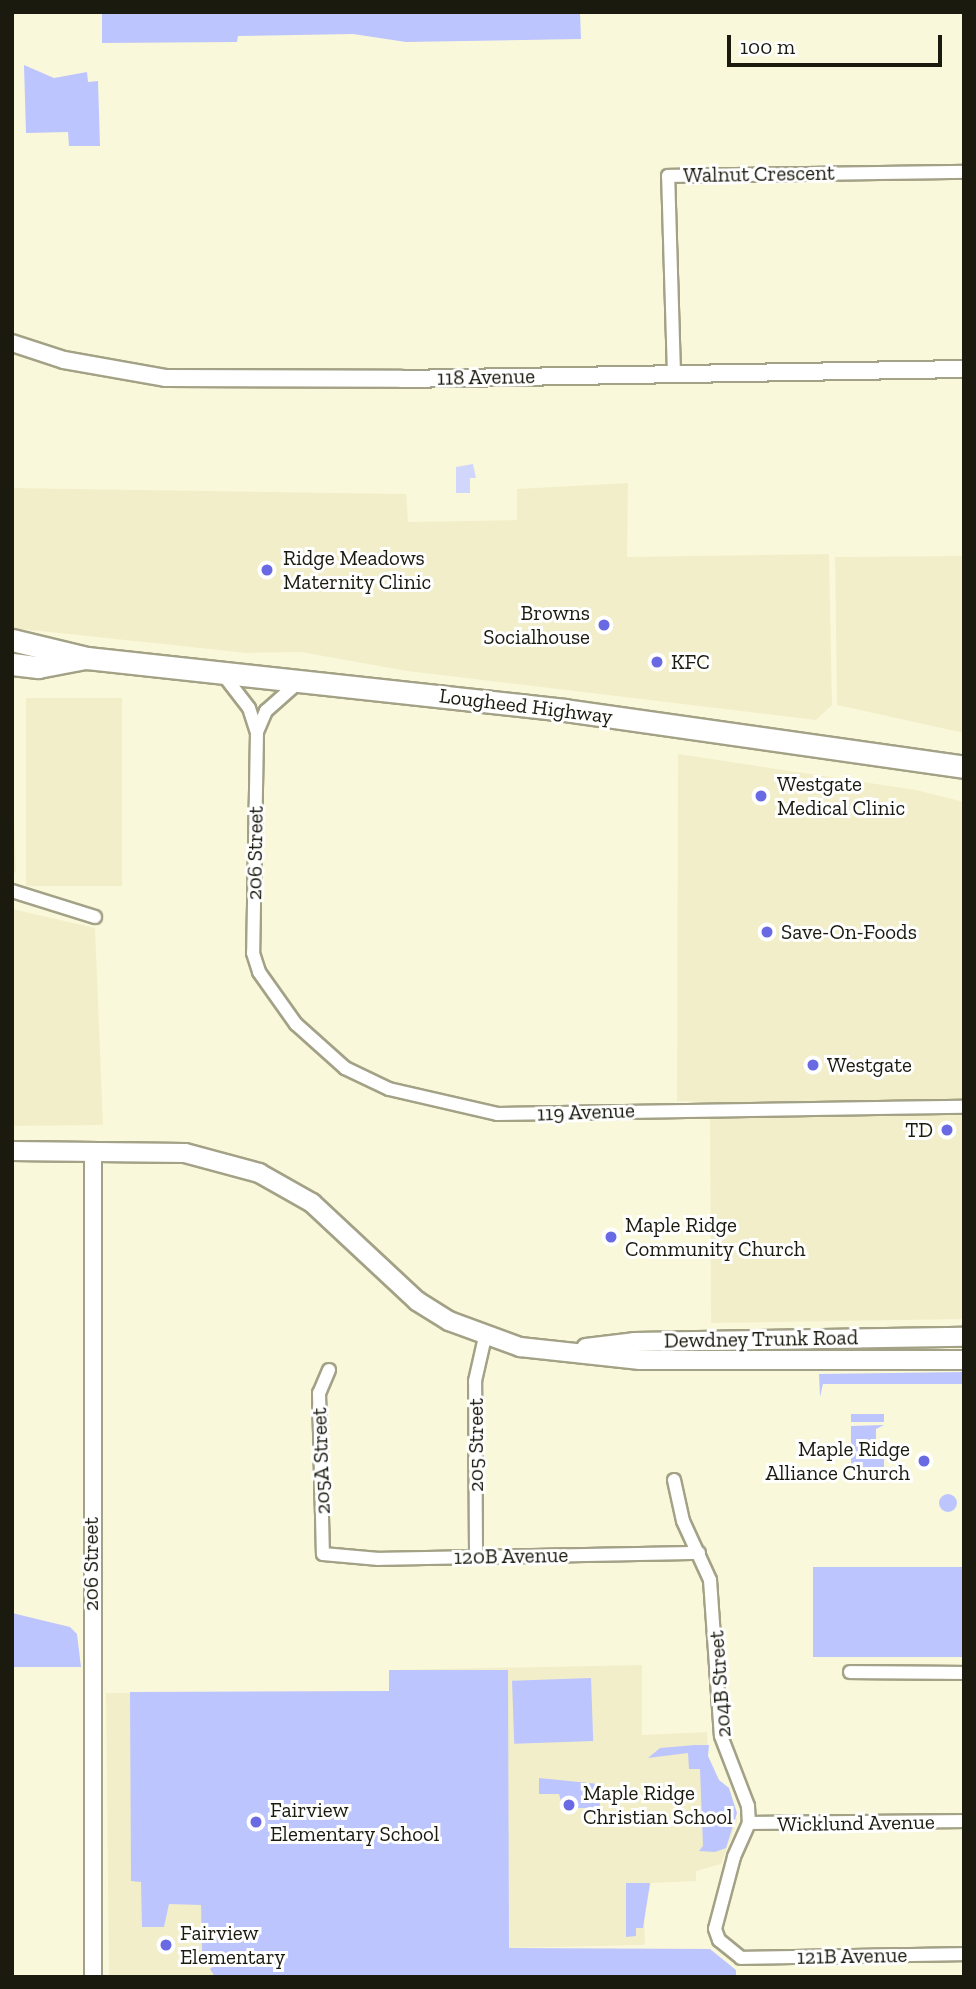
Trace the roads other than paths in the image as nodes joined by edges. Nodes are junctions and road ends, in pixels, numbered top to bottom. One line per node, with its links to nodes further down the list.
1 (964, 172): 4 (street, Walnut Crescent)
2 (12, 343): 4 (street, 118 Avenue)
3 (964, 369): 4 (street, 118 Avenue)
4 (674, 373)
5 (12, 640): 6 (highway, Lougheed Highway)
6 (87, 658): 7 (highway, Lougheed Highway); 8 (highway, Lougheed Highway)
7 (12, 664)
8 (219, 670): 9 (highway, Lougheed Highway); 10 (street, 206 Street)
9 (302, 679): 10 (street); 11 (highway, Lougheed Highway)
10 (257, 732): 14 (street, 206 Street)
11 (964, 766)
12 (12, 891): 13 (street)
13 (95, 917)
14 (259, 972): 15 (street, 119 Avenue)
15 (964, 1107)
16 (12, 1151): 17 (main road, Dewdney Trunk Road)
17 (93, 1151): 18 (main road, Dewdney Trunk Road); 32 (street, 206 Street)
18 (485, 1337): 20 (main road, Dewdney Trunk Road); 26 (street, 205 Street)
19 (964, 1337): 20 (main road, Dewdney Trunk Road)
20 (559, 1352): 21 (main road, Dewdney Trunk Road)
21 (964, 1360)
22 (329, 1370): 25 (street, 205A Street)
23 (674, 1480): 24 (street, 204B Street)
24 (699, 1553): 26 (street, 120B Avenue); 30 (street, 204B Street)
25 (323, 1554): 26 (street, 120B Avenue)
26 (476, 1554)
27 (850, 1672): 28 (street)
28 (964, 1673)
29 (964, 1821): 30 (street, Wicklund Avenue)
30 (749, 1823): 31 (street, 121B Avenue)
31 (964, 1954)
32 (93, 1977)

